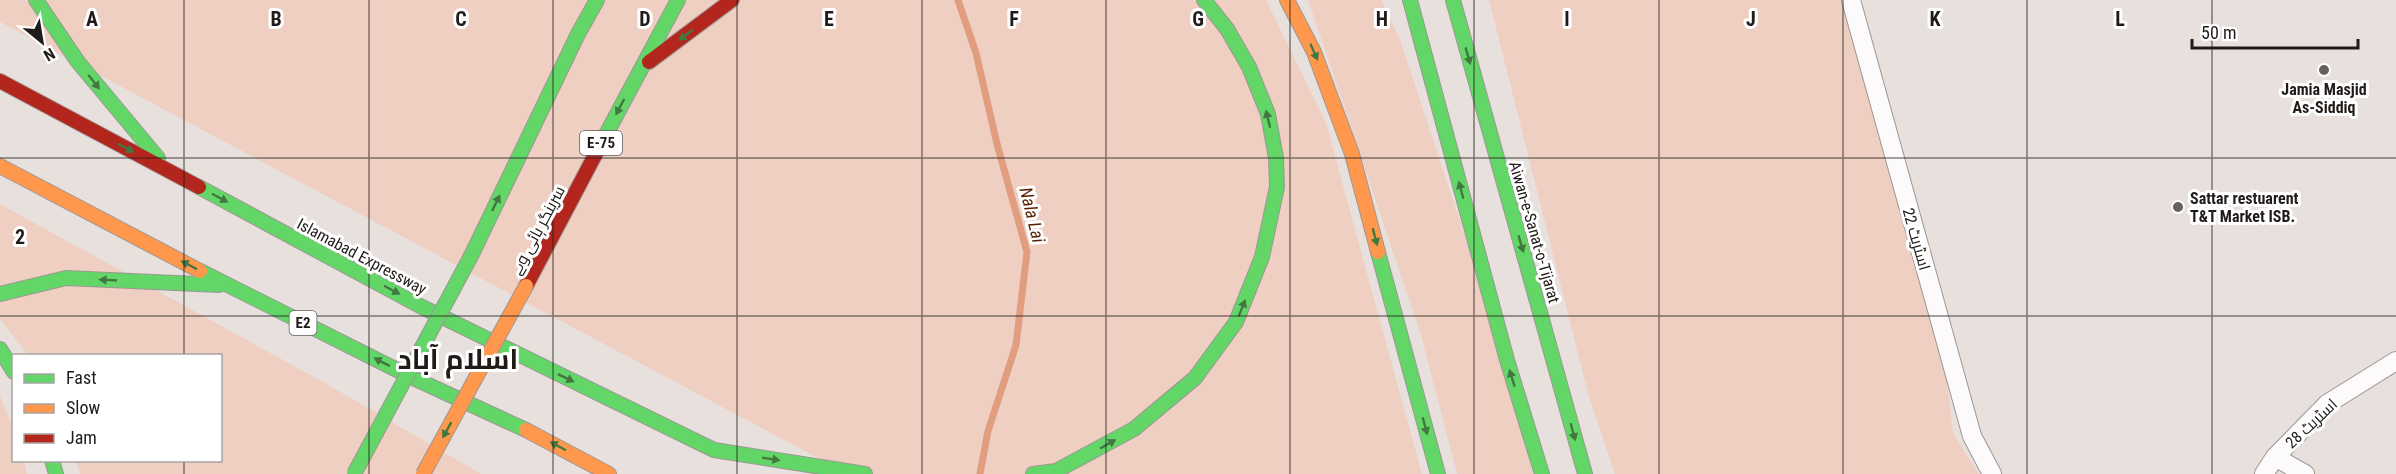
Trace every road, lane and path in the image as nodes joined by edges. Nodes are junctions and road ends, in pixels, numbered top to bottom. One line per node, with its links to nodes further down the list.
1 (36, 0): 15 (main road, one-way to 15)
2 (582, 0): 11 (main road)
3 (597, 0): 11 (main road)
4 (678, 0): 12 (main road, سرینگر ہائی وے / E-75)
5 (732, 0): 12 (main road, one-way to 12)
6 (1204, 0): 26 (main road, one-way to 6)
7 (1287, 0): 27 (main road, one-way to 27)
8 (1452, 0): 29 (main road, Aiwan-e-Sanat-o-Tijarat, one-way to 29)
9 (1851, 0): 30 (street, اسٹریٹ 22)
10 (1410, 2): 28 (main road, one-way to 10)
11 (578, 34): 22 (main road, one-way to 11, bridge)
12 (640, 69): 23 (main road, سرینگر ہائی وے / E-75, one-way to 23, bridge)
13 (0, 81): 15 (main road, Islamabad Expressway, one-way to 15)
14 (0, 166): 16 (main road, E2, one-way to 14)
15 (168, 171): 25 (main road, Islamabad Expressway, one-way to 25)
16 (230, 286): 17 (main road, one-way to 17); 24 (main road, E2, one-way to 16)
17 (0, 294)
18 (0, 349): 20 (main road)
19 (2396, 361): 21 (street, اسٹریٹ 28)
20 (12, 369)
21 (2275, 457): 31 (street, اسٹریٹ 28); 32 (street)
22 (354, 474)
23 (423, 474)
24 (609, 474)
25 (865, 474)
26 (1033, 474)
27 (1438, 474)
28 (1542, 474)
29 (1585, 474)
30 (1992, 474)
31 (2264, 474)
32 (2305, 474)

